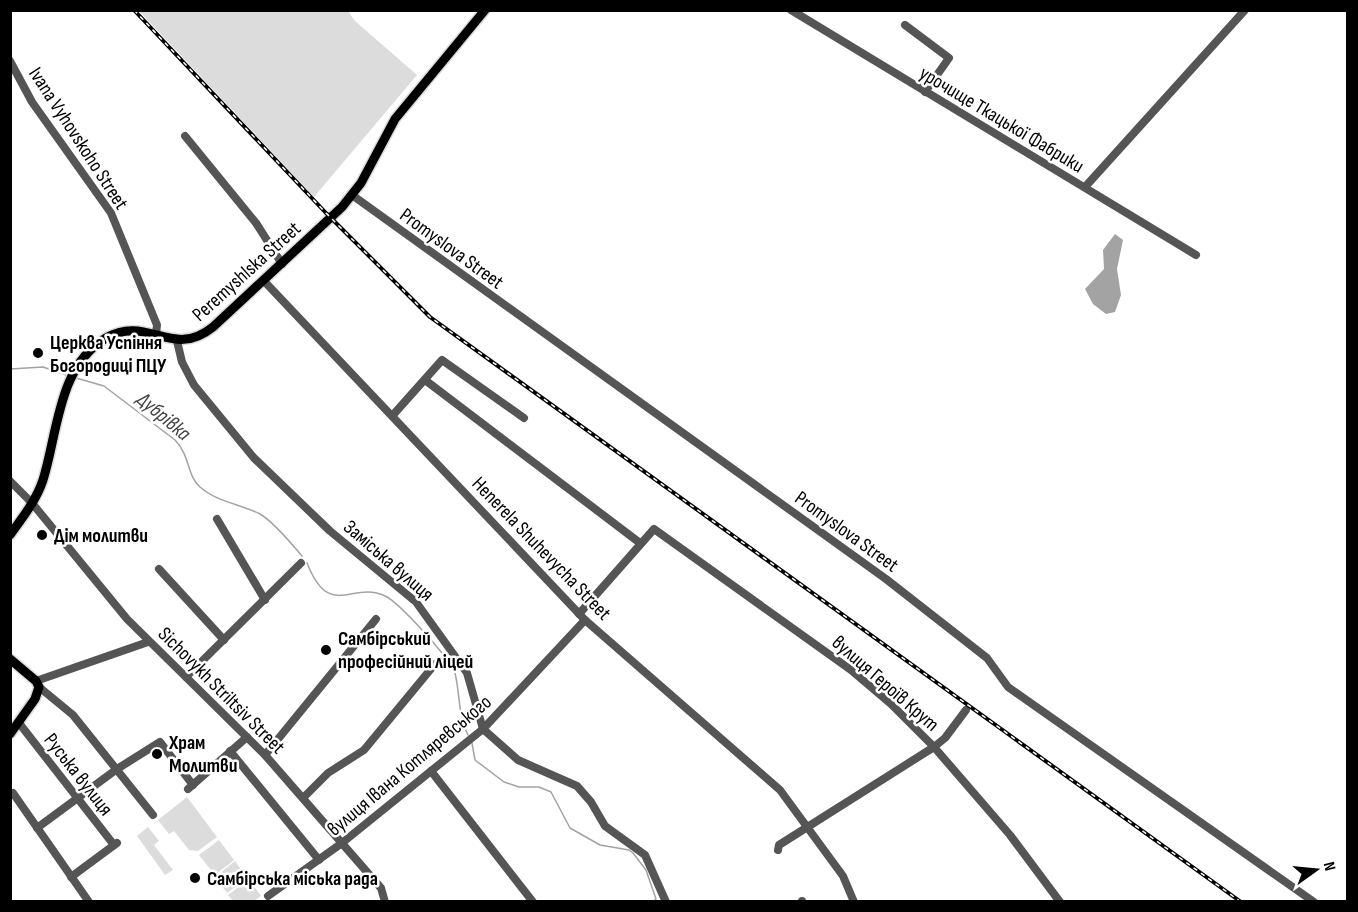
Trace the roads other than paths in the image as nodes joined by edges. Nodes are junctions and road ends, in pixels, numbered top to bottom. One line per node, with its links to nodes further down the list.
1 (485, 10): 9 (main road, Peremyshlska Street)
2 (791, 10): 6 (street, урочище Ткацької Фабрики)
3 (1245, 10): 8 (street)
4 (905, 25): 6 (street)
5 (10, 61): 13 (street, Ivana Vyhovskoho Street)
6 (925, 92): 8 (street, урочище Ткацької Фабрики)
7 (185, 136): 11 (street)
8 (1088, 184): 10 (street, урочище Ткацької Фабрики)
9 (352, 195): 11 (main road, Peremyshlska Street); 62 (street, Promyslova Street)
10 (1196, 255)
11 (282, 264): 12 (main road, Peremyshlska Street)
12 (264, 281): 14 (main road, Peremyshlska Street); 16 (street, Henerela Shuhevycha Street)
13 (156, 334): 14 (main road, Peremyshlska Street); 19 (main road, Peremyshlska Street)
14 (177, 340): 37 (street, Заміська вулиця)
15 (425, 380): 16 (street); 17 (street); 23 (street)
16 (393, 415): 27 (street, Henerela Shuhevycha Street)
17 (524, 418)
18 (10, 481): 19 (street, Sichovykh Striltsiv Street)
19 (33, 503): 22 (main road, Peremyshlska Street); 30 (street, Sichovykh Striltsiv Street)
20 (217, 519): 26 (street)
21 (654, 529): 23 (street, вулиця Івана Котляревського); 40 (street, вулиця Героїв Крут)
22 (10, 535)
23 (640, 543): 27 (street, вулиця Івана Котляревського)
24 (301, 563): 26 (street)
25 (159, 569): 29 (street)
26 (265, 600): 29 (street)
27 (582, 617): 37 (street, вулиця Івана Котляревського); 49 (street, Henerela Shuhevycha Street)
28 (376, 618): 42 (street)
29 (224, 640): 33 (street)
30 (148, 642): 33 (street, Sichovykh Striltsiv Street); 34 (street)
31 (10, 659): 34 (main road)
32 (435, 664): 46 (street)
33 (186, 677): 39 (street, Sichovykh Striltsiv Street)
34 (37, 684): 36 (main road); 43 (street)
35 (966, 710): 40 (street)
36 (19, 723): 38 (main road); 47 (street, Руська вулиця)
37 (483, 729): 44 (street, вулиця Івана Котляревського); 59 (street)
38 (10, 734)
39 (247, 737): 41 (street); 42 (street, Sichovykh Striltsiv Street)
40 (934, 747): 49 (street); 61 (street, вулиця Героїв Крут)
41 (230, 752): 43 (street); 53 (street)
42 (265, 755): 46 (street, Sichovykh Striltsiv Street)
43 (117, 769): 47 (street); 48 (street)
44 (431, 771): 51 (street, вулиця Івана Котляревського); 58 (street)
45 (13, 793): 50 (street)
46 (304, 797): 51 (street, Sichovykh Striltsiv Street)
47 (78, 799): 50 (street); 54 (street, Руська вулиця)
48 (153, 816)
49 (807, 826): 52 (street); 60 (street, Henerela Shuhevycha Street)
50 (37, 828): 54 (street)
51 (342, 843): 53 (street, вулиця Івана Котляревського); 57 (street, Sichovykh Striltsiv Street)
52 (778, 850)
53 (319, 860): 55 (street, вулиця Івана Котляревського)
54 (71, 877): 56 (street)
55 (268, 896)
56 (89, 902)
57 (385, 902)
58 (533, 902)
59 (666, 902)
60 (854, 902)
61 (1060, 902)
62 (1314, 902)

